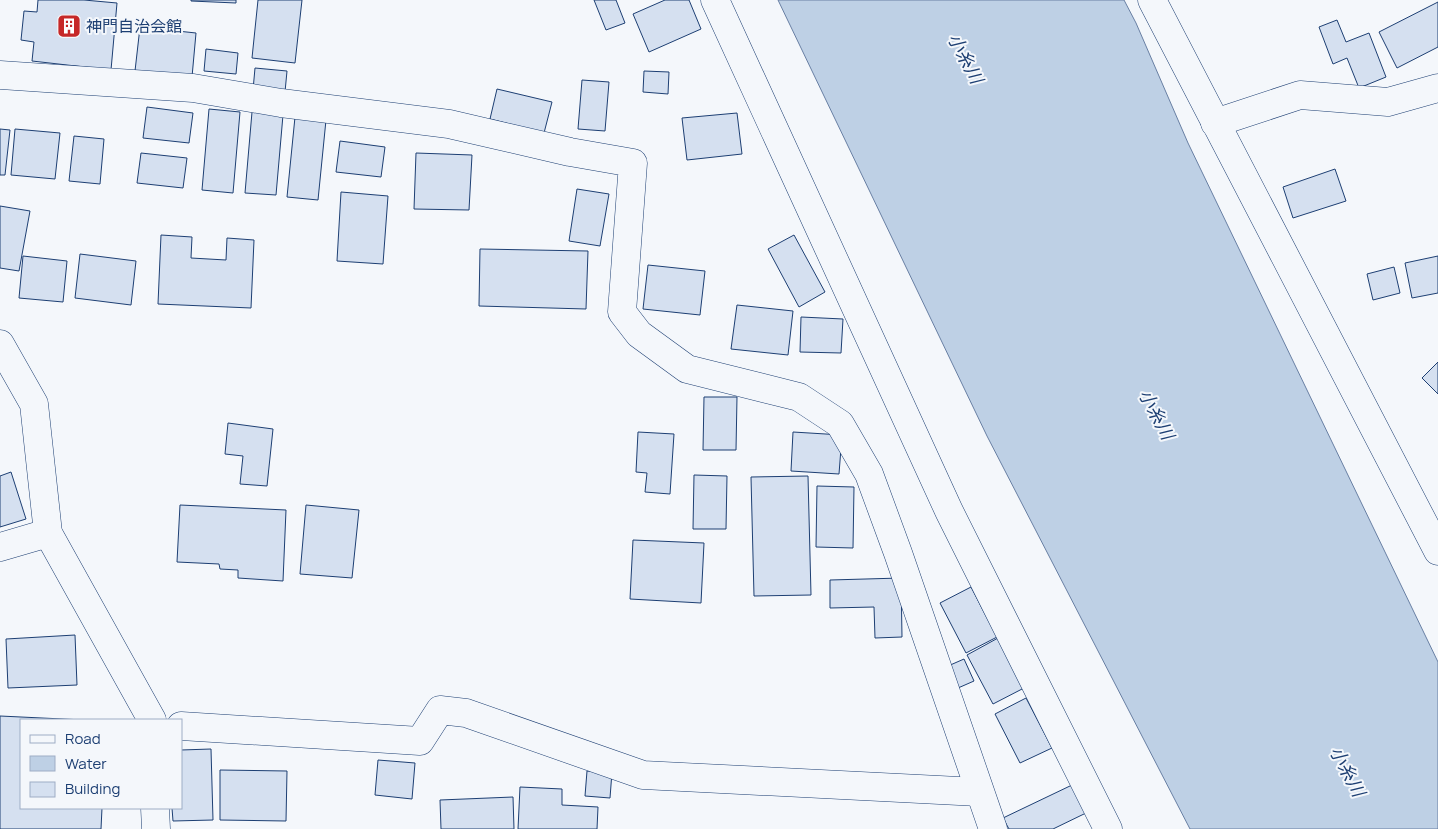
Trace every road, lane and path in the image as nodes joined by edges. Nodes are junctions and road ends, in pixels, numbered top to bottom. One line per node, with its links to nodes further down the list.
1 (715, 0): 16 (street)
2 (1152, 0): 5 (street)
3 (0, 75): 12 (street)
4 (1438, 88): 5 (street)
5 (1215, 123): 9 (street)
6 (0, 344): 7 (street)
7 (48, 533): 8 (street); 10 (street)
8 (0, 546)
9 (1438, 551)
10 (151, 719)
11 (182, 726): 12 (street)
12 (979, 792): 15 (street)
13 (155, 809): 14 (street)
14 (156, 829)
15 (993, 829)
16 (1108, 829)

